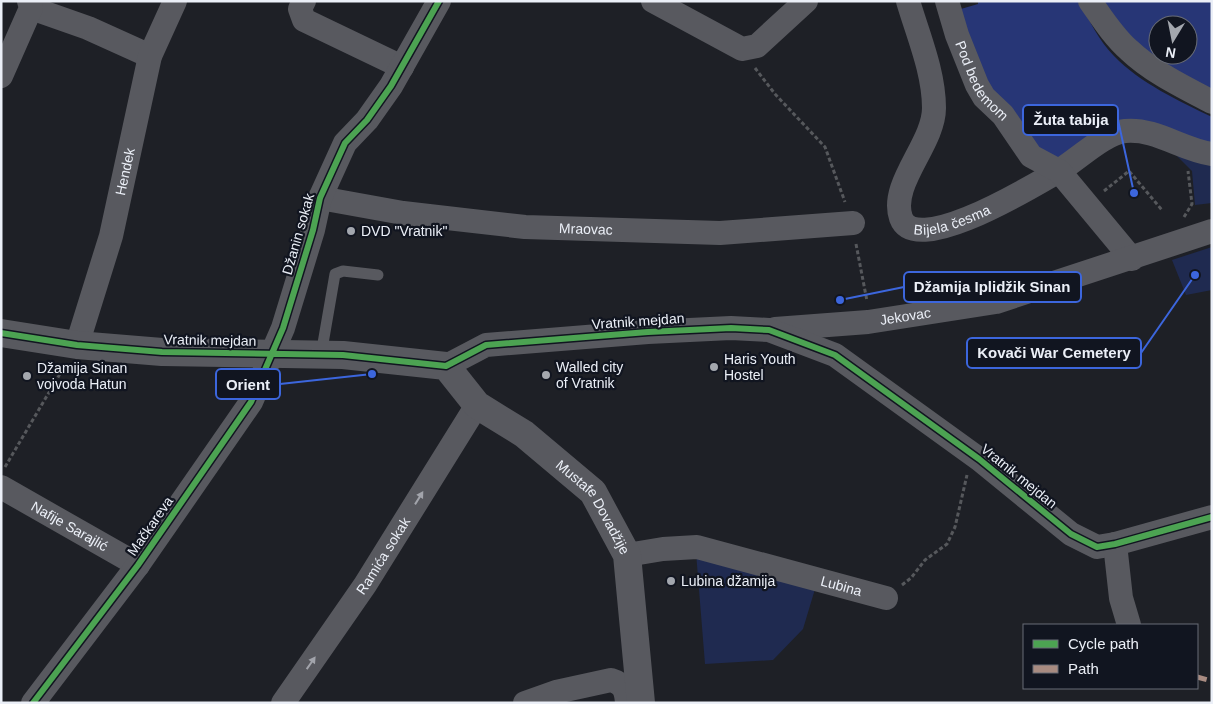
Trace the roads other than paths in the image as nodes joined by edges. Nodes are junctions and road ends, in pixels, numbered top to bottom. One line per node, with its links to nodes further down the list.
1 (175, 1): 10 (street, Hendek)
2 (304, 1): 11 (street)
3 (439, 1): 11 (street, Džanin sokak)
4 (653, 1): 5 (street)
5 (806, 1)
6 (908, 1): 15 (street, Bijela česma)
7 (948, 1): 15 (street, Pod bedemom)
8 (1090, 1): 13 (street)
9 (30, 4): 10 (street); 12 (street)
10 (150, 56): 23 (street, Hendek)
11 (402, 67): 16 (street, Džanin sokak)
12 (1, 76)
13 (1212, 102)
14 (1212, 154): 15 (street, Bijela česma)
15 (1059, 171): 19 (street, Pod bedemom)
16 (320, 198): 17 (street, Mraovac); 24 (street, Džanin sokak)
17 (853, 223)
18 (1211, 231): 19 (street, Jekovac)
19 (1132, 258): 21 (street, Jekovac)
20 (378, 275): 25 (lane)
21 (768, 330): 26 (street, Vratnik mejdan); 30 (street, Vratnik mejdan)
22 (1, 333): 23 (street, Vratnik mejdan)
23 (77, 345): 24 (street, Vratnik mejdan)
24 (272, 354): 25 (street, Vratnik mejdan); 32 (street, Mačkareva)
25 (321, 354): 26 (street, Vratnik mejdan)
26 (446, 366): 27 (street, Mustafe Dovadžije)
27 (477, 405): 31 (street, Mustafe Dovadžije); 36 (street, Ramića sokak, one-way to 27)
28 (1, 487): 32 (street, Nafije Sarajlić)
29 (1212, 517): 30 (street, Vratnik mejdan)
30 (1115, 544): 34 (street)
31 (627, 555): 33 (street, Lubina); 39 (street, Mustafe Dovadžije)
32 (138, 565): 35 (street, Mačkareva)
33 (886, 598)
34 (1129, 624)
35 (33, 703)
36 (283, 703)
37 (525, 703): 38 (street)
38 (627, 703)
39 (641, 703)

